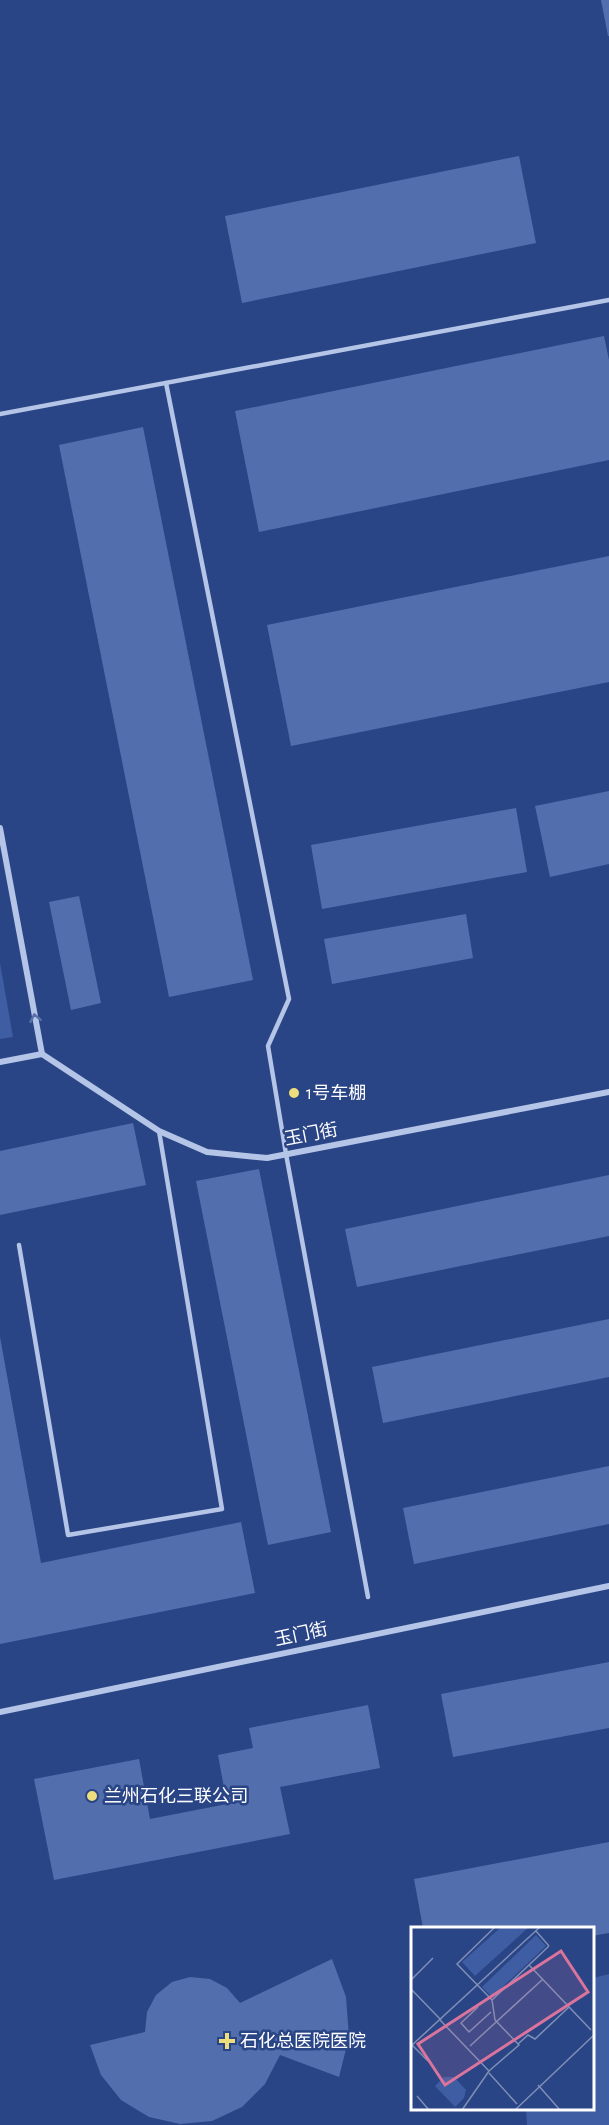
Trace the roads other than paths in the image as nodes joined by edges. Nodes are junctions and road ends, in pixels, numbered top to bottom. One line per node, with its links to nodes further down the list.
1 (609, 300): 2 (lane)
2 (166, 383): 3 (lane); 9 (lane)
3 (0, 414)
4 (0, 828): 5 (street, one-way to 4)
5 (42, 1054): 6 (street); 8 (street, 玉门街)
6 (0, 1062)
7 (609, 1092): 9 (street, 玉门街)
8 (159, 1131): 9 (street, 玉门街); 10 (lane)
9 (286, 1154): 12 (lane)
10 (19, 1245)
11 (609, 1586): 13 (street, 玉门街)
12 (368, 1597)
13 (0, 1712)

